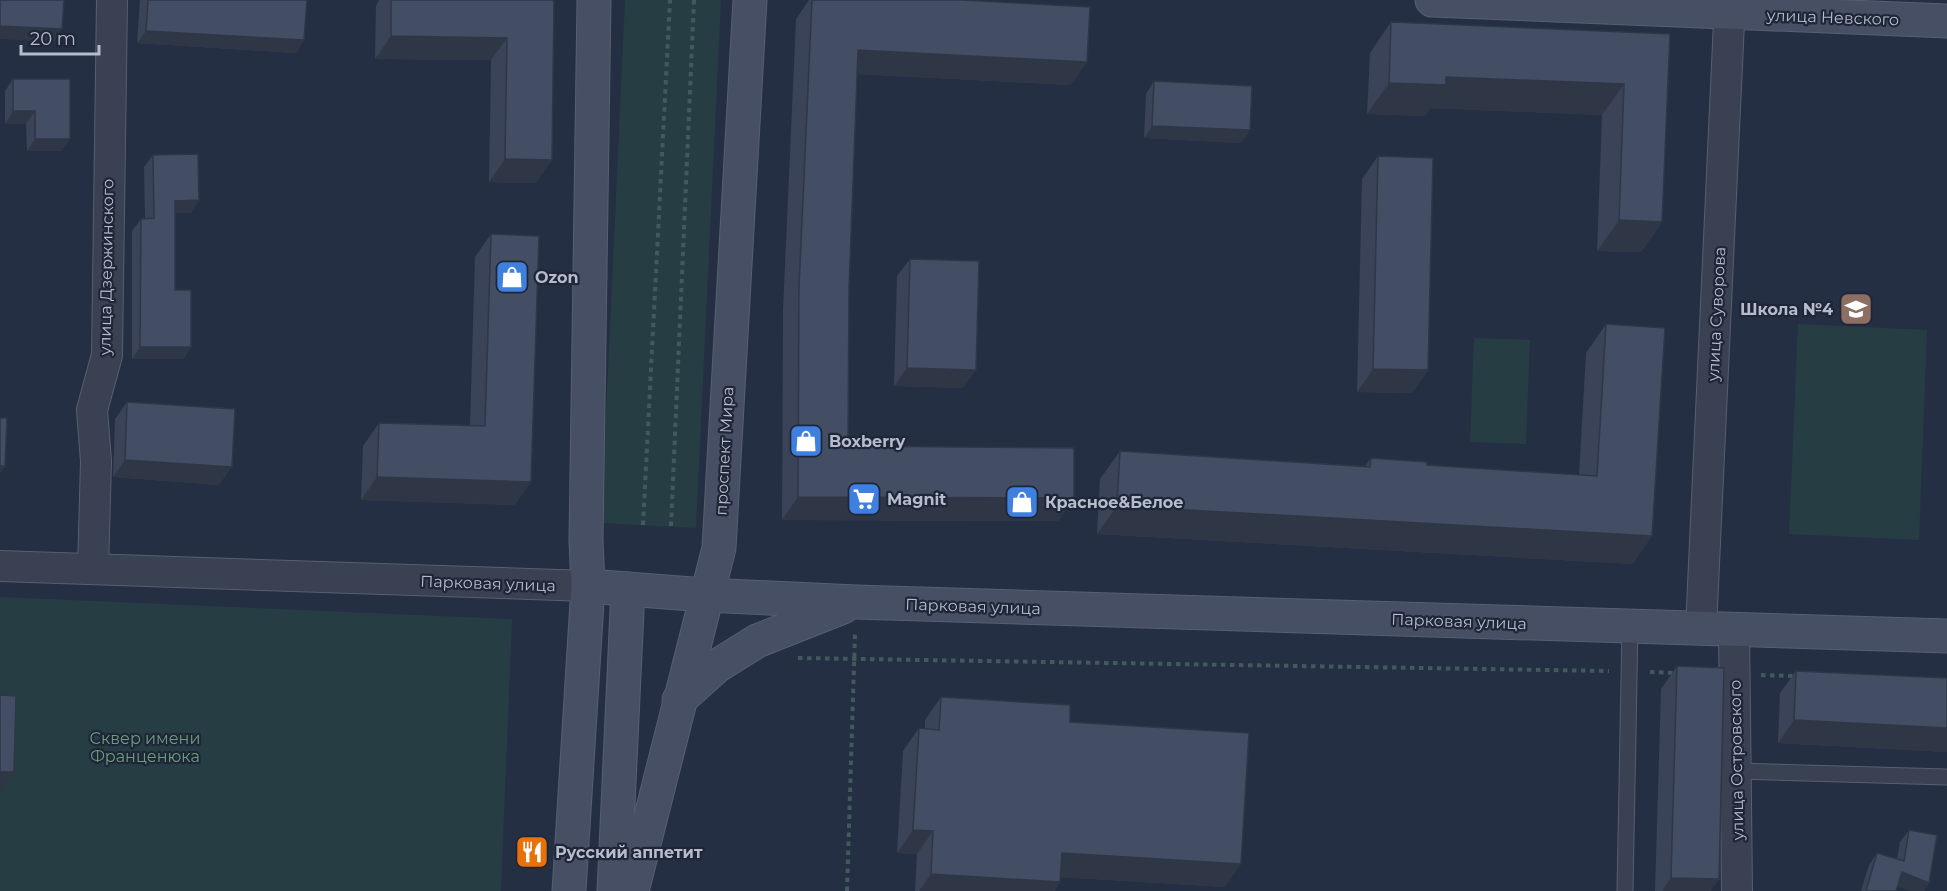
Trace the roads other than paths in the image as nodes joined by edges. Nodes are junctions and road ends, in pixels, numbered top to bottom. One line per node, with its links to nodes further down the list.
1 (111, 0): 8 (street, улица Дзержинского)
2 (594, 0): 9 (main road)
3 (750, 0): 11 (main road, проспект Мира)
4 (1432, 0): 5 (main road, улица Невского)
5 (1730, 7): 6 (main road, улица Невского); 14 (street, улица Суворова)
6 (1947, 21)
7 (0, 566): 8 (street, Парковая улица)
8 (93, 569): 9 (street, Парковая улица)
9 (588, 586): 10 (main road, Парковая улица); 20 (main road)
10 (628, 589): 11 (main road, Парковая улица); 21 (main road)
11 (705, 595): 12 (main road, Парковая улица); 17 (main road, проспект Мира)
12 (856, 602): 13 (main road, Парковая улица); 17 (main road)
13 (1630, 626): 14 (main road, Парковая улица); 23 (lane)
14 (1701, 629): 15 (main road, Парковая улица)
15 (1734, 629): 16 (main road, Парковая улица); 18 (street, улица Островского)
16 (1947, 636)
17 (679, 700): 22 (main road, проспект Мира)
18 (1736, 771): 19 (lane); 24 (street, улица Островского)
19 (1947, 777)
20 (569, 891)
21 (614, 891)
22 (632, 891)
23 (1625, 891)
24 (1737, 891)

